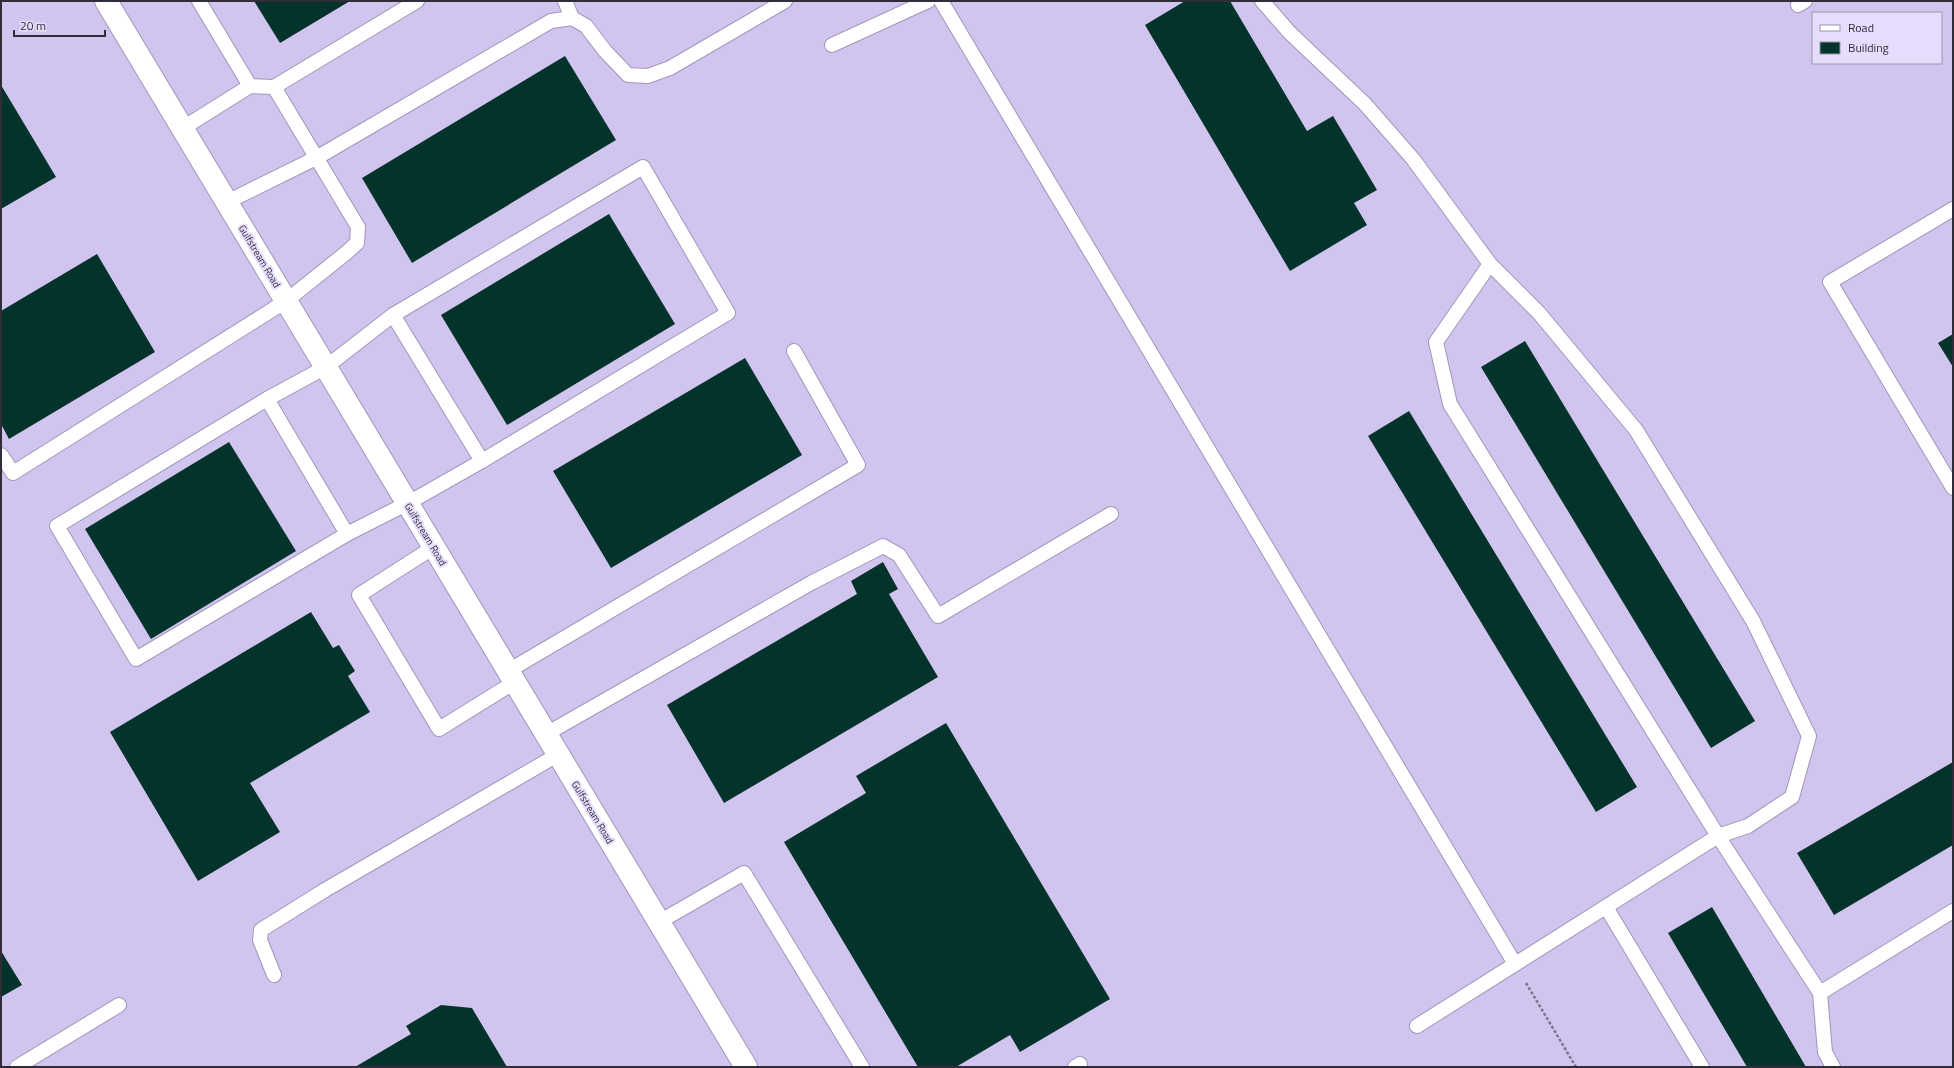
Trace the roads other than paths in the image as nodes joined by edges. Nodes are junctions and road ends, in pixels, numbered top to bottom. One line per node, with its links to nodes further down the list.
1 (106, 1): 13 (street, Gulfstream Road)
2 (199, 1): 11 (lane)
3 (417, 1): 12 (lane)
4 (565, 1): 9 (lane)
5 (785, 1): 9 (lane)
6 (928, 1): 10 (lane)
7 (940, 1): 37 (lane)
8 (1262, 1): 17 (lane)
9 (572, 18): 14 (lane)
10 (832, 45)
11 (250, 86): 12 (lane); 13 (lane)
12 (274, 87): 14 (lane)
13 (183, 128): 15 (street, Gulfstream Road)
14 (318, 157): 15 (lane); 18 (lane)
15 (227, 202): 18 (street, Gulfstream Road)
16 (1953, 209): 25 (lane)
17 (1490, 264): 33 (lane); 33 (lane)
18 (286, 300): 21 (street, Gulfstream Road); 23 (lane)
19 (394, 315): 21 (lane); 24 (lane); 24 (lane)
20 (794, 351): 30 (lane)
21 (326, 367): 22 (lane); 26 (street, Gulfstream Road)
22 (266, 399): 28 (lane); 28 (lane)
23 (1, 455)
24 (482, 461): 26 (lane)
25 (1953, 488)
26 (408, 503): 28 (lane); 29 (street, Gulfstream Road)
27 (1111, 514): 31 (lane)
28 (347, 534)
29 (434, 547): 30 (street, Gulfstream Road); 30 (lane)
30 (512, 676): 31 (street, Gulfstream Road)
31 (546, 734): 32 (street, Gulfstream Road)
32 (559, 754): 36 (street, Gulfstream Road); 38 (lane)
33 (1718, 836): 34 (lane); 39 (lane)
34 (1606, 907): 37 (lane); 45 (lane)
35 (1953, 911): 39 (lane)
36 (659, 922): 43 (street, Gulfstream Road); 44 (lane)
37 (1515, 964): 41 (lane)
38 (274, 975)
39 (1820, 993): 46 (lane)
40 (119, 1006): 42 (lane)
41 (1417, 1026)
42 (17, 1067)
43 (746, 1067)
44 (862, 1067)
45 (1702, 1067)
46 (1833, 1067)

